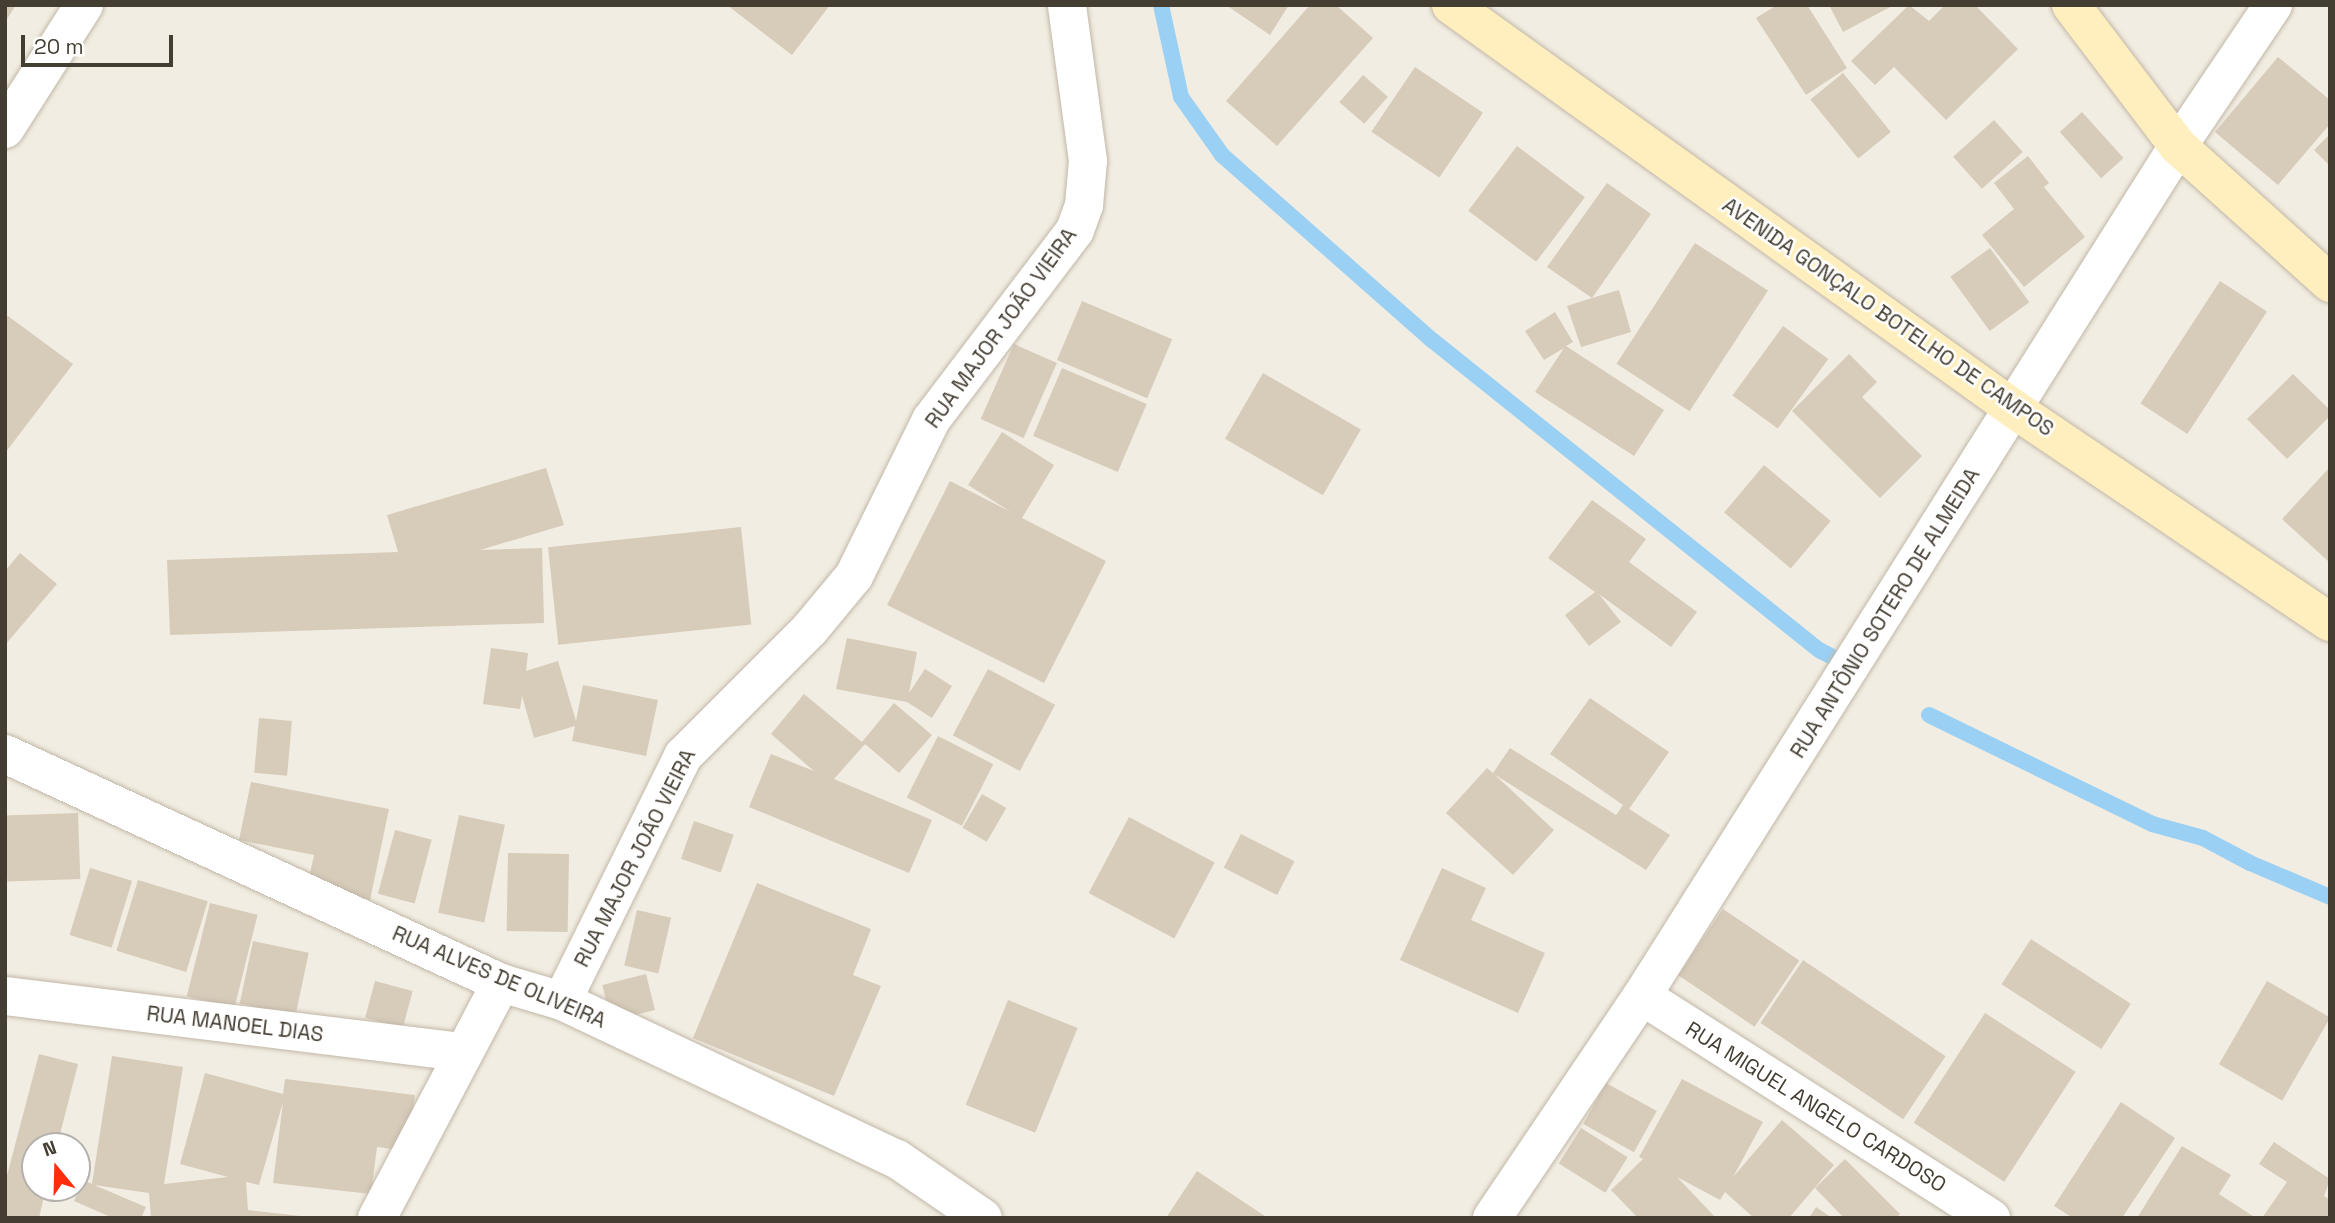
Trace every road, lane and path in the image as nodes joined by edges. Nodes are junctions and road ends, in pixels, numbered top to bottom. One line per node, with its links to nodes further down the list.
1 (84, 5): 6 (street)
2 (1067, 5): 15 (street, RUA MAJOR JOÃO VIEIRA)
3 (1451, 5): 9 (street, AVENIDA GONÇALO BOTELHO DE CAMPOS)
4 (2071, 5): 7 (street)
5 (2273, 5): 7 (street, RUA ANTÔNIO SOTERO DE ALMEIDA)
6 (5, 129)
7 (2178, 146): 8 (street); 9 (street, RUA ANTÔNIO SOTERO DE ALMEIDA)
8 (2330, 283)
9 (2014, 409): 10 (street, AVENIDA GONÇALO BOTELHO DE CAMPOS); 14 (street, RUA ANTÔNIO SOTERO DE ALMEIDA)
10 (2330, 622)
11 (5, 754): 12 (street, RUA ALVES DE OLIVEIRA)
12 (500, 983): 15 (street, RUA ALVES DE OLIVEIRA); 16 (street)
13 (5, 996): 16 (street, RUA MANOEL DIAS)
14 (1642, 996): 19 (street, RUA ANTÔNIO SOTERO DE ALMEIDA); 20 (street, RUA MIGUEL ANGELO CARDOSO)
15 (562, 1002): 18 (street, RUA ALVES DE OLIVEIRA)
16 (464, 1052): 17 (street)
17 (377, 1218)
18 (983, 1218)
19 (1492, 1218)
20 (1991, 1218)

